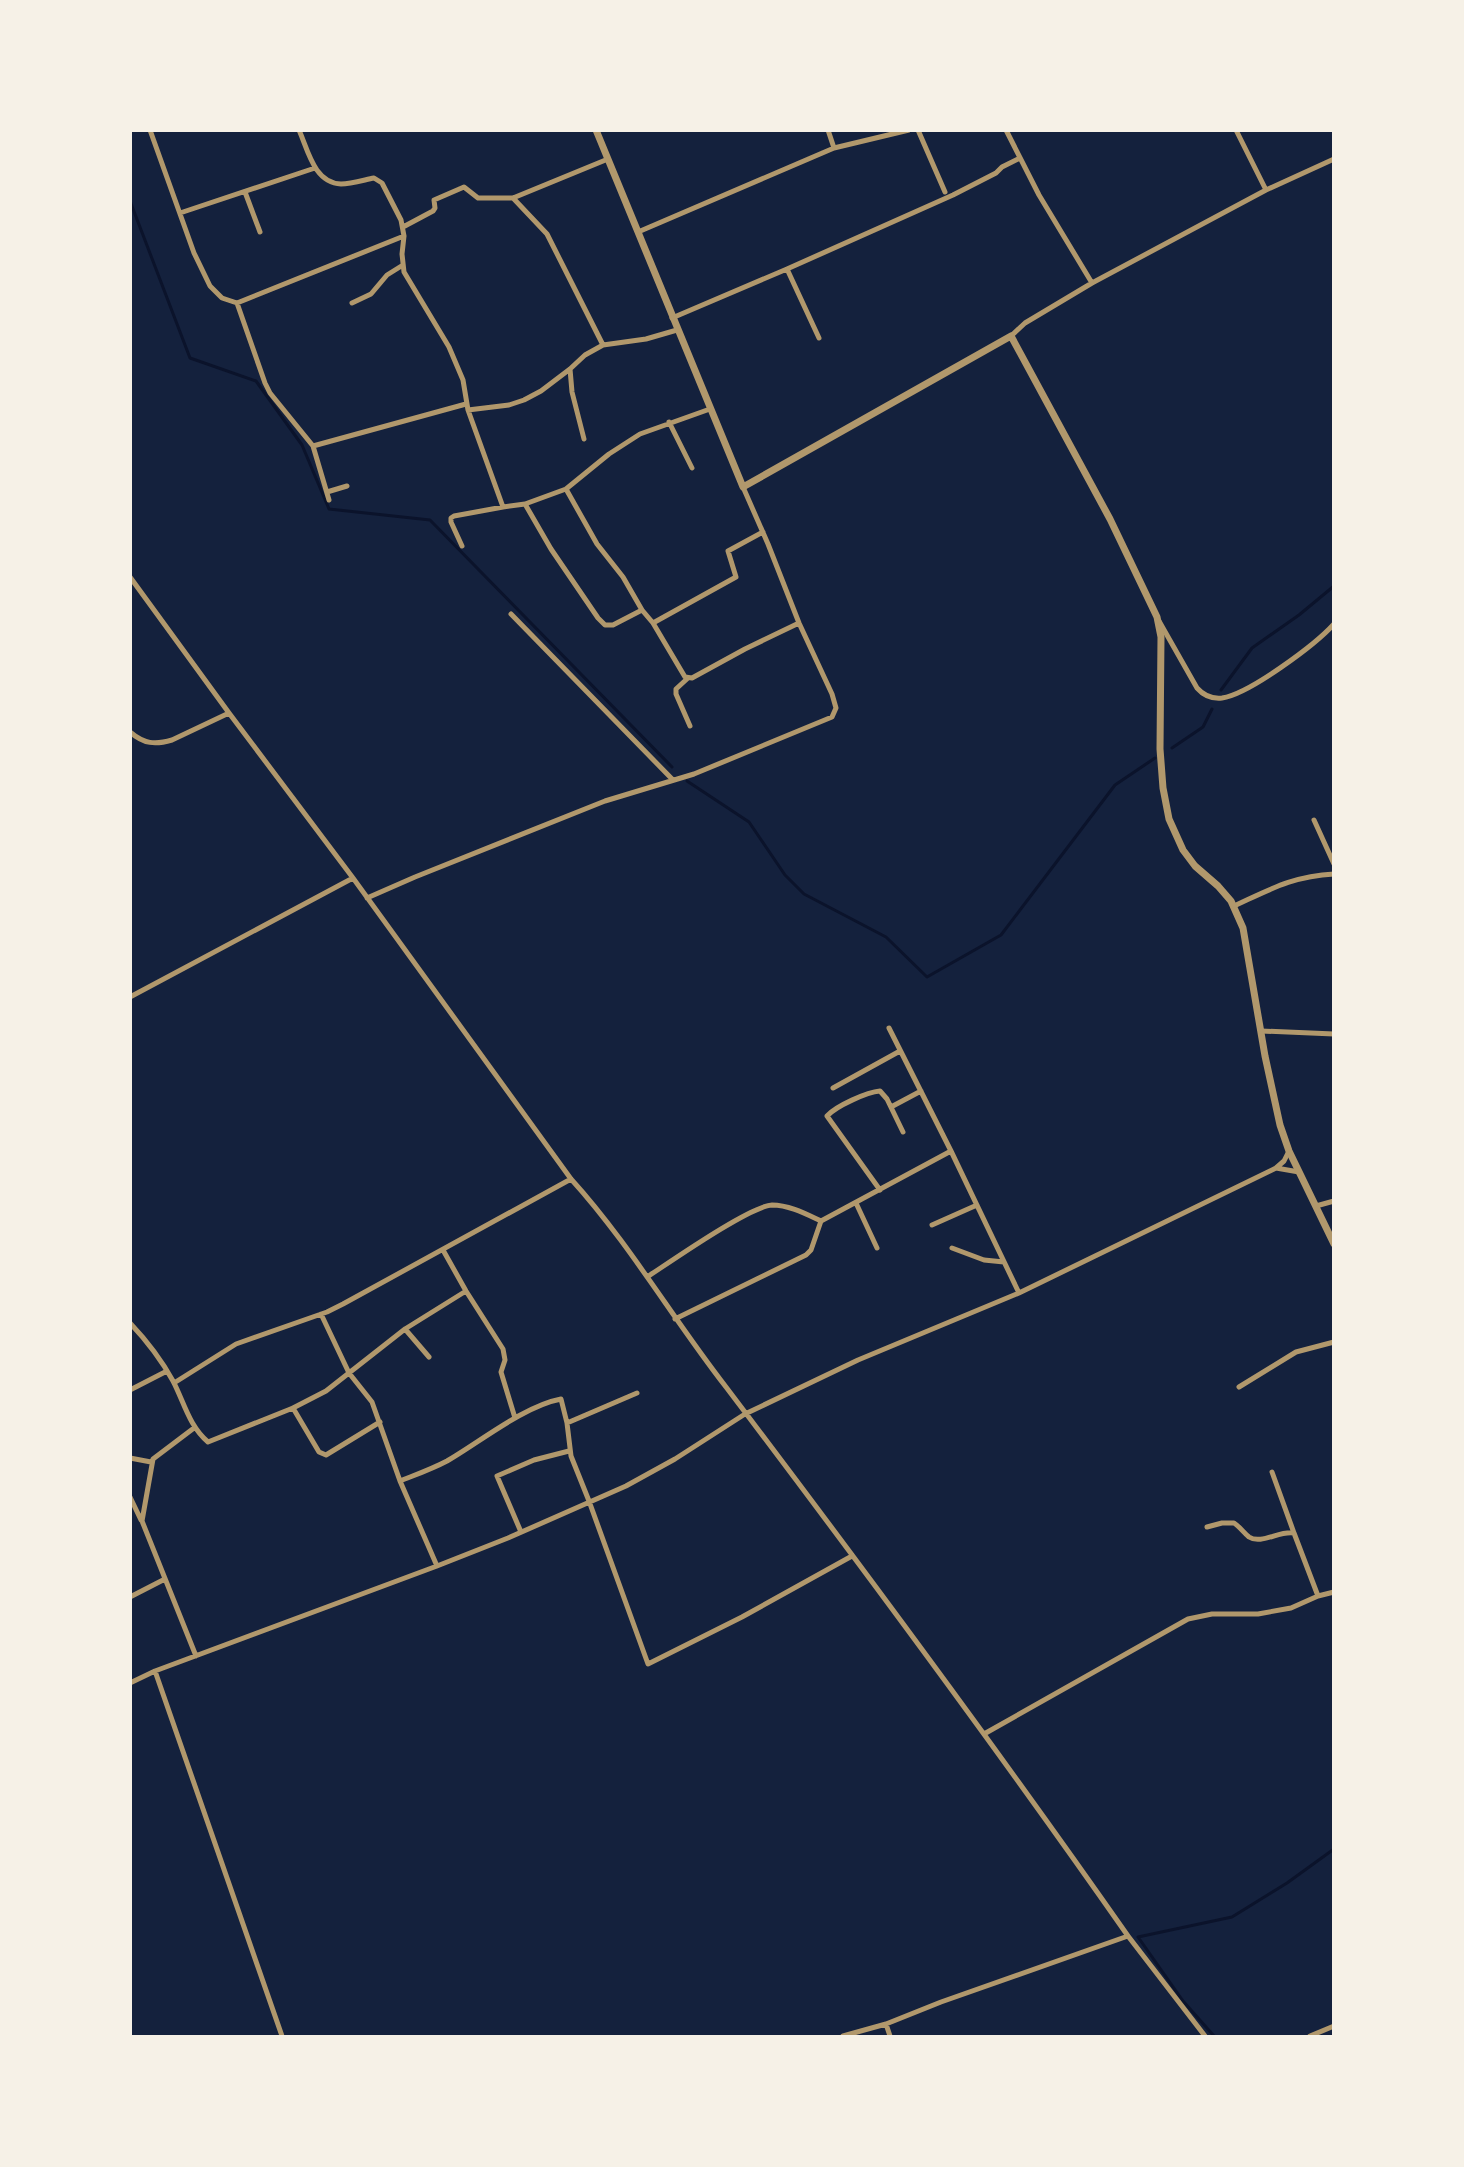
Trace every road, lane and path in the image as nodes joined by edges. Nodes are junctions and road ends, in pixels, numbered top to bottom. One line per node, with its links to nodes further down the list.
1 (150, 130): 18 (street)
2 (299, 130): 13 (street)
3 (596, 130): 11 (street)
4 (828, 130): 9 (street)
5 (909, 130): 9 (street)
6 (918, 130): 16 (street)
7 (1006, 130): 10 (street)
8 (1236, 130): 14 (street)
9 (834, 148): 21 (street)
10 (1020, 158): 24 (street); 25 (street)
11 (608, 159): 17 (street); 21 (street)
12 (1334, 159): 14 (street)
13 (315, 168): 15 (street); 19 (street)
14 (1266, 190): 25 (street)
15 (245, 192): 18 (street); 20 (street)
16 (945, 192)
17 (513, 198): 19 (street); 32 (street)
18 (180, 213): 26 (street)
19 (403, 227): 22 (street)
20 (260, 232)
21 (638, 232): 28 (street)
22 (404, 236): 23 (street); 26 (street)
23 (403, 265): 27 (street); 34 (street)
24 (787, 269): 28 (street); 31 (street)
25 (1092, 283): 30 (street)
26 (237, 303): 38 (street)
27 (352, 303)
28 (672, 318): 29 (street)
29 (677, 330): 32 (street); 35 (street)
30 (1011, 336): 41 (street); 53 (street)
31 (819, 338)
32 (603, 345): 33 (street)
33 (570, 369): 34 (street); 37 (street)
34 (467, 407): 38 (street); 46 (street)
35 (710, 409): 36 (street); 41 (street)
36 (669, 422): 39 (street); 42 (street)
37 (584, 439)
38 (313, 446): 43 (street)
39 (692, 468)
40 (347, 486): 43 (street)
41 (743, 487): 47 (street)
42 (566, 489): 45 (street); 51 (street)
43 (327, 492): 44 (street)
44 (329, 500)
45 (525, 504): 46 (street); 51 (street)
46 (503, 507): 48 (street)
47 (763, 532): 54 (street); 55 (street)
48 (462, 546)
49 (130, 577): 50 (street)
50 (133, 585): 58 (street)
51 (642, 610): 54 (street)
52 (511, 614): 61 (street)
53 (1157, 617): 56 (street); 67 (street)
54 (653, 623): 57 (street)
55 (799, 624): 57 (street); 61 (street)
56 (1334, 624)
57 (688, 678): 59 (street)
58 (229, 713): 60 (street); 65 (street)
59 (690, 726)
60 (130, 732)
61 (673, 780): 66 (street)
62 (1314, 820): 63 (street)
63 (1334, 864)
64 (1334, 874): 67 (street)
65 (353, 878): 66 (street); 68 (street)
66 (367, 898): 81 (street)
67 (1234, 906): 70 (street)
68 (130, 997)
69 (889, 1028): 72 (street)
70 (1261, 1031): 71 (street); 78 (street)
71 (1334, 1034)
72 (900, 1051): 73 (street); 74 (street)
73 (833, 1088)
74 (921, 1091): 75 (street); 77 (street)
75 (891, 1107): 76 (street); 82 (street)
76 (903, 1132)
77 (951, 1151): 82 (street); 85 (street)
78 (1289, 1151): 79 (street); 80 (street)
79 (1276, 1168): 80 (street); 96 (street)
80 (1299, 1172): 86 (street)
81 (571, 1179): 92 (street); 94 (street)
82 (880, 1190): 84 (street)
83 (1334, 1201): 86 (street)
84 (856, 1203): 87 (street); 90 (street)
85 (977, 1205): 88 (street); 93 (street)
86 (1316, 1206): 89 (street)
87 (821, 1221): 94 (street); 98 (street)
88 (932, 1224)
89 (1334, 1244)
90 (877, 1248)
91 (952, 1248): 93 (street)
92 (443, 1250): 95 (street); 97 (street)
93 (1004, 1262): 96 (street)
94 (647, 1277): 98 (street)
95 (466, 1291): 100 (street); 111 (street)
96 (1019, 1293): 110 (street)
97 (321, 1314): 104 (street); 105 (street)
98 (675, 1320): 110 (street)
99 (130, 1323): 103 (street)
100 (405, 1329): 102 (street); 104 (street)
101 (1334, 1342): 106 (street)
102 (429, 1357)
103 (167, 1371): 105 (street); 107 (street)
104 (350, 1373): 109 (street); 112 (street)
105 (174, 1383): 114 (street)
106 (1239, 1388)
107 (130, 1390)
108 (637, 1393): 113 (street)
109 (294, 1408): 112 (street); 114 (street)
110 (745, 1414): 121 (street); 126 (street)
111 (515, 1418): 113 (street); 119 (street)
112 (380, 1422): 119 (street)
113 (567, 1423): 115 (street)
114 (194, 1428): 117 (street)
115 (569, 1451): 121 (street); 124 (street)
116 (130, 1458): 117 (street)
117 (151, 1462): 122 (street)
118 (1272, 1472): 125 (street)
119 (400, 1481): 127 (street)
120 (130, 1497): 122 (street)
121 (589, 1501): 124 (street); 126 (street)
122 (142, 1521): 128 (street)
123 (1207, 1527): 125 (street)
124 (521, 1532): 127 (street)
125 (1294, 1533): 130 (street)
126 (852, 1556): 135 (street)
127 (437, 1566): 132 (street)
128 (165, 1579): 131 (street); 132 (street)
129 (1334, 1592): 130 (street)
130 (1318, 1596): 135 (street)
131 (130, 1597)
132 (196, 1656): 133 (street)
133 (155, 1671): 134 (street); 139 (street)
134 (130, 1683)
135 (984, 1734): 136 (street)
136 (1128, 1936): 137 (street); 142 (street)
137 (886, 2024): 140 (street); 141 (street)
138 (1334, 2026): 143 (street)
139 (282, 2037)
140 (843, 2037)
141 (890, 2037)
142 (1205, 2037)
143 (1310, 2037)

